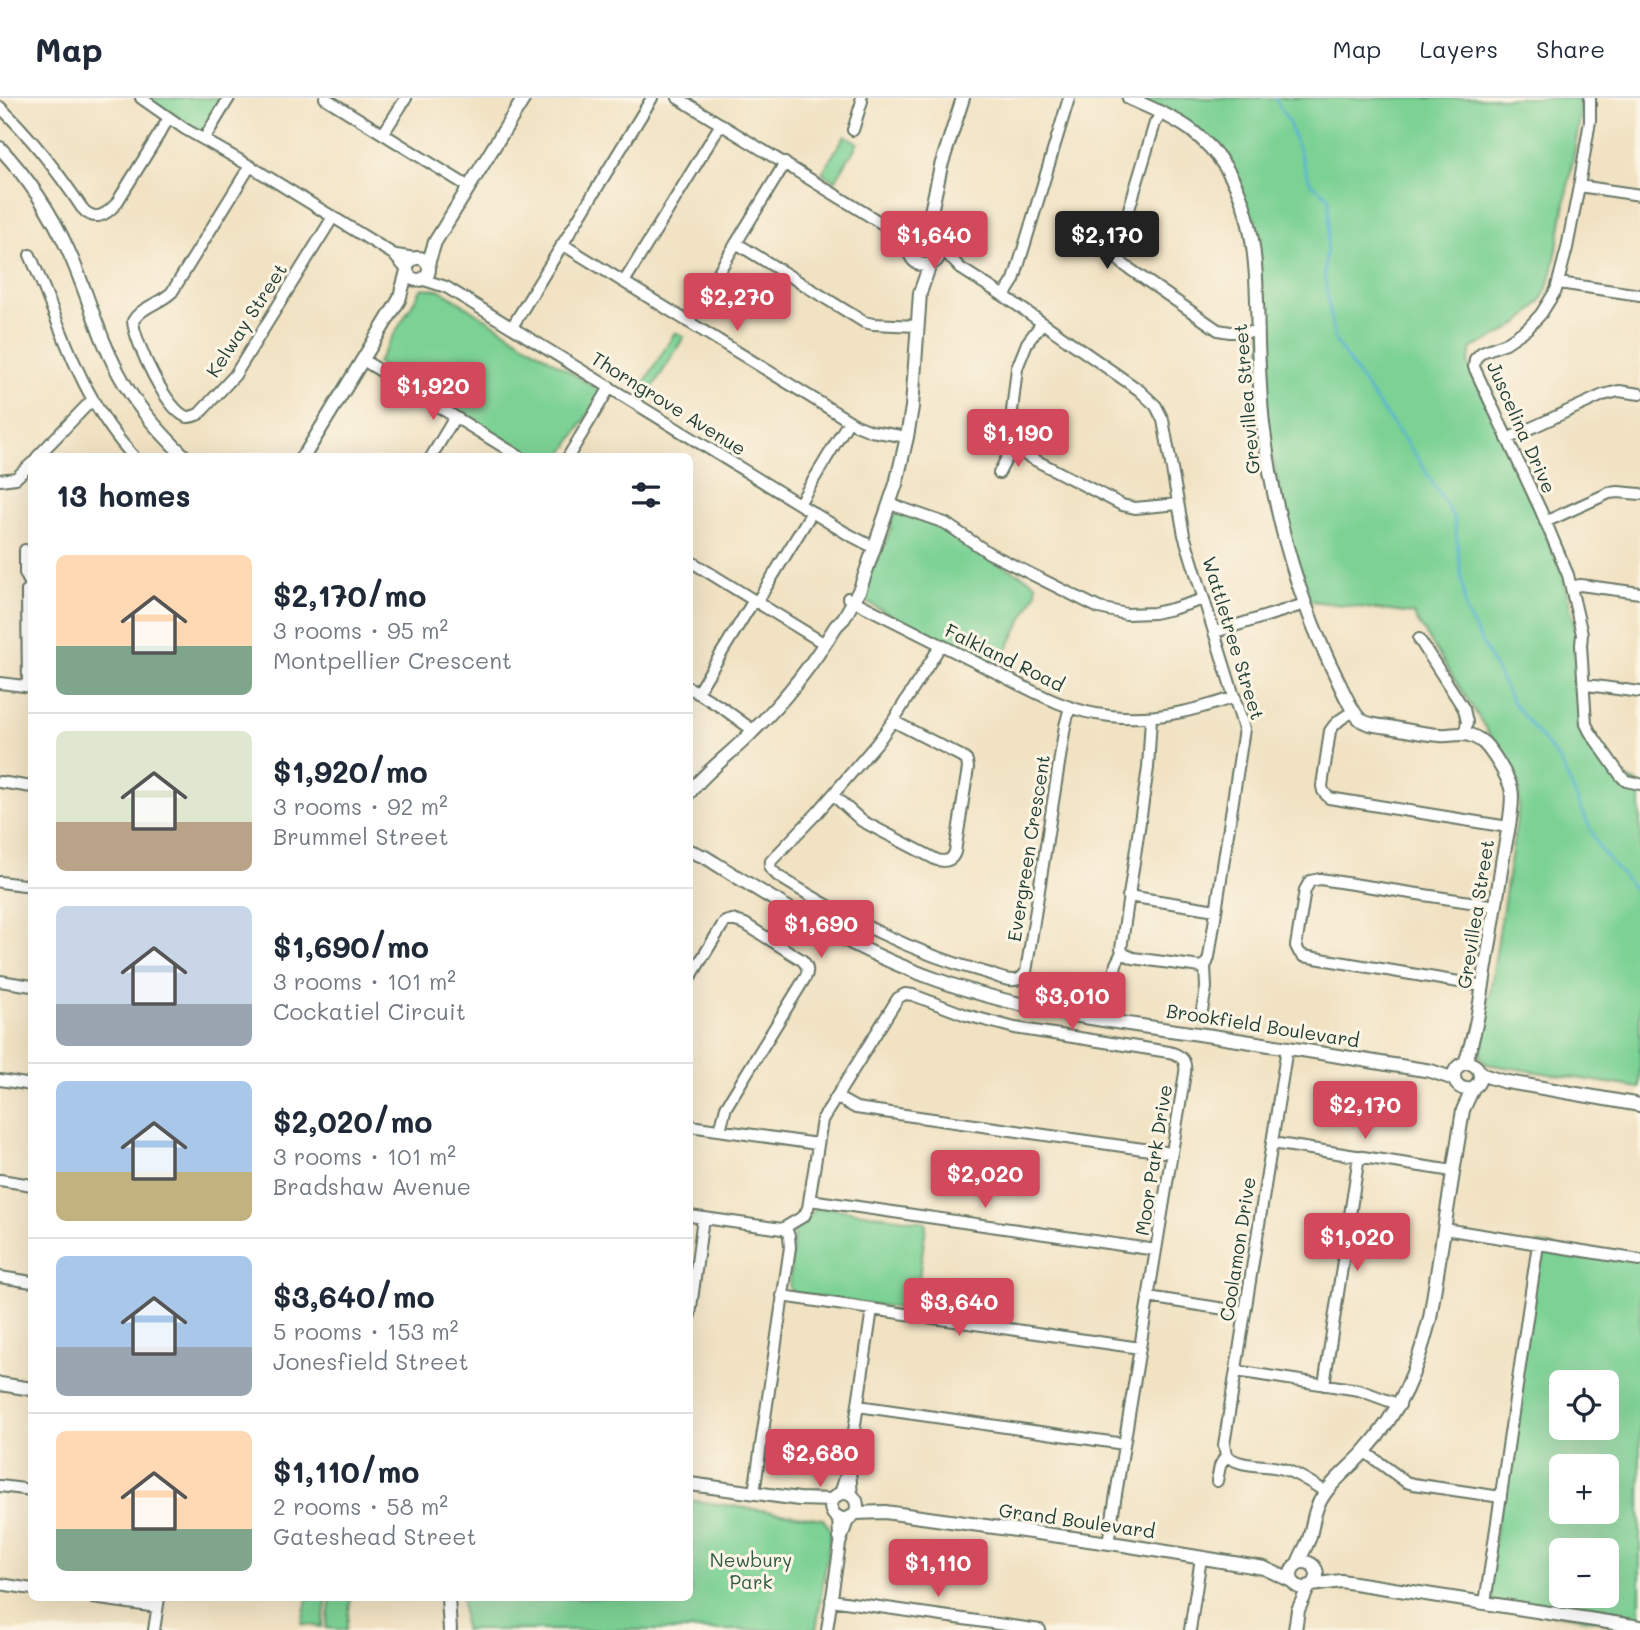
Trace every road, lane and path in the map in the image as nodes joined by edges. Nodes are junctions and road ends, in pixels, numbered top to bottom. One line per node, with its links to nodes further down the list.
1 (141, 98): 15 (street)
2 (229, 98): 19 (street)
3 (325, 98): 18 (street)
4 (406, 98): 18 (street)
5 (524, 98): 24 (street)
6 (652, 98): 32 (street)
7 (678, 98): 16 (street)
8 (861, 98): 17 (street)
9 (963, 98): 26 (street)
10 (1069, 98): 48 (street)
11 (1129, 98): 14 (street, Grevillea Street)
12 (1590, 98): 23 (street, Juscelina Drive)
13 (0, 107): 15 (street)
14 (1162, 113): 54 (street, Grevillea Street); 54 (street)
15 (169, 118): 19 (street)
16 (721, 124): 21 (street); 43 (street)
17 (853, 130)
18 (383, 134): 24 (street)
19 (204, 139): 22 (street)
20 (2, 154): 66 (street)
21 (785, 163): 28 (street); 31 (street)
22 (250, 166): 27 (street); 27 (street, Kelway Street)
23 (1578, 186): 25 (street); 44 (street, Juscelina Drive)
24 (469, 187): 36 (street)
25 (1640, 195)
26 (931, 212): 29 (street); 30 (street)
27 (333, 217): 34 (street)
28 (894, 231): 29 (street); 35 (street)
29 (918, 237): 30 (street); 35 (street)
30 (937, 242): 37 (street); 38 (street, Wattletree Street)
31 (736, 243): 50 (street); 52 (street)
32 (562, 244): 43 (street); 53 (street)
33 (30, 254): 39 (street)
34 (393, 254): 36 (street); 40 (street)
35 (912, 254): 37 (street); 46 (street)
36 (422, 262): 40 (street); 42 (street); 45 (street, Thorngrove Avenue)
37 (931, 263): 38 (street, Wattletree Street); 46 (street)
38 (960, 268): 48 (street, Wattletree Street)
39 (37, 270): 41 (street); 58 (street)
40 (407, 270): 42 (street); 49 (street)
41 (24, 275)
42 (420, 279): 45 (street, Thorngrove Avenue); 49 (street)
43 (624, 282): 50 (street)
44 (1559, 283): 47 (street); 62 (street, Juscelina Drive)
45 (446, 287): 53 (street, Thorngrove Avenue)
46 (920, 293): 52 (street)
47 (1640, 295)
48 (1004, 296): 51 (street, Wattletree Street)
49 (399, 300): 55 (street)
50 (688, 322): 60 (street)
51 (1042, 323): 63 (street); 77 (street, Wattletree Street)
52 (917, 326): 61 (street)
53 (512, 327): 56 (street, Thorngrove Avenue)
54 (1258, 332): 90 (street, Grevillea Street)
55 (363, 360): 59 (street); 67 (street)
56 (610, 387): 70 (street); 75 (street, Thorngrove Avenue)
57 (1640, 394): 62 (street)
58 (92, 400): 64 (street); 65 (street)
59 (456, 417): 68 (street); 69 (street)
60 (849, 421): 61 (street); 75 (street)
61 (907, 437): 76 (street)
62 (1507, 439): 79 (street, Juscelina Drive)
63 (1012, 448): 72 (street); 77 (street)
64 (41, 453)
65 (131, 453)
66 (181, 453)
67 (305, 453)
68 (434, 453)
69 (514, 453)
70 (570, 453)
71 (28, 467): 73 (street)
72 (999, 473)
73 (0, 480)
74 (1640, 494): 79 (street)
75 (799, 504): 78 (street, Thorngrove Avenue)
76 (890, 504): 80 (street); 88 (street)
77 (1178, 504): 88 (street, Wattletree Street)
78 (812, 512): 80 (street, Thorngrove Avenue); 89 (street)
79 (1545, 522): 84 (street, Juscelina Drive)
80 (875, 548): 87 (street)
81 (25, 550): 83 (street)
82 (693, 563): 89 (street)
83 (28, 579)
84 (1571, 587): 86 (street); 97 (street, Juscelina Drive)
85 (28, 590): 91 (street)
86 (1640, 593)
87 (851, 599): 94 (street); 95 (street, Falkland Road)
88 (1204, 599): 92 (street, Wattletree Street)
89 (756, 601): 94 (street); 99 (street)
90 (1305, 604): 92 (street); 103 (street, Grevillea Street)
91 (28, 627)
92 (1215, 632): 101 (street, Wattletree Street)
93 (1419, 639): 107 (street)
94 (825, 644): 106 (street)
95 (940, 645): 102 (street, Falkland Road); 105 (street, Evergreen Crescent)
96 (0, 683): 98 (street)
97 (1584, 685): 100 (street); 109 (street, Juscelina Drive)
98 (28, 687)
99 (694, 691): 106 (street)
100 (1640, 692)
101 (1236, 697): 104 (street, Falkland Road); 121 (street, Wattletree Street)
102 (1070, 707): 104 (street, Falkland Road); 112 (street, Evergreen Crescent)
103 (1353, 712): 107 (street); 113 (street)
104 (1151, 718): 119 (street)
105 (893, 721): 112 (street, Evergreen Crescent); 112 (street)
106 (754, 731): 111 (street)
107 (1465, 733): 113 (street, Grevillea Street)
108 (0, 782): 110 (street)
109 (1640, 784)
110 (28, 786)
111 (693, 788)
112 (833, 795)
113 (1508, 827): 120 (street, Grevillea Street)
114 (693, 844): 116 (street, Brookfield Boulevard)
115 (693, 852): 116 (street, Brookfield Boulevard)
116 (705, 857): 130 (street, Brookfield Boulevard)
117 (0, 882): 118 (street)
118 (28, 886)
119 (1128, 896): 121 (street); 122 (street)
120 (1496, 906): 127 (street, Grevillea Street); 127 (street)
121 (1216, 910): 123 (street, Wattletree Street)
122 (1122, 952): 123 (street); 128 (street)
123 (1205, 966): 129 (street, Wattletree Street)
124 (693, 973): 137 (street)
125 (0, 981): 126 (street)
126 (28, 985)
127 (1483, 986): 131 (street, Grevillea Street)
128 (1109, 1002)
129 (1201, 1016)
130 (1287, 1048): 131 (street, Brookfield Boulevard); 138 (street, Coolamon Drive)
131 (1468, 1076): 135 (street, Brookfield Boulevard); 142 (street, Grevillea Street)
132 (0, 1080): 133 (street)
133 (28, 1084)
134 (836, 1097): 139 (street, Moor Park Drive); 140 (street); 140 (street, Moor Park Drive)
135 (1640, 1105)
136 (693, 1126): 137 (street)
137 (720, 1130): 139 (street)
138 (1272, 1143): 141 (street); 159 (street, Coolamon Drive)
139 (817, 1144): 145 (street, Moor Park Drive)
140 (1171, 1153): 151 (street, Moor Park Drive)
141 (1359, 1156): 142 (street); 163 (street)
142 (1453, 1171): 149 (street, Grevillea Street)
143 (0, 1181): 144 (street)
144 (28, 1184)
145 (810, 1200): 148 (street); 151 (street)
146 (693, 1216): 147 (street)
147 (703, 1218): 148 (street); 155 (street)
148 (786, 1228): 156 (street)
149 (1444, 1229): 150 (street); 165 (street, Grevillea Street)
150 (1538, 1244): 152 (street); 176 (street)
151 (1156, 1250): 157 (street, Moor Park Drive)
152 (1640, 1260)
153 (0, 1277): 154 (street)
154 (28, 1281)
155 (693, 1293)
156 (782, 1296): 158 (street); 175 (street)
157 (1149, 1297): 159 (street); 160 (street, Moor Park Drive)
158 (872, 1309): 160 (street); 166 (street)
159 (1244, 1312): 161 (street, Coolamon Drive)
160 (1140, 1348): 167 (street, Moor Park Drive)
161 (1236, 1371): 163 (street); 169 (street, Coolamon Drive)
162 (0, 1384): 164 (street)
163 (1324, 1385): 165 (street)
164 (28, 1388)
165 (1400, 1405): 168 (street, Grevillea Street)
166 (858, 1406): 167 (street); 177 (street)
167 (1124, 1444): 179 (street, Moor Park Drive)
168 (1365, 1452): 174 (street, Grevillea Street); 176 (street)
169 (1226, 1455): 170 (street, Coolamon Drive); 174 (street)
170 (1217, 1481)
171 (693, 1483): 175 (street, Grand Boulevard)
172 (0, 1486): 173 (street)
173 (28, 1490)
174 (1326, 1492): 178 (street)
175 (754, 1493): 177 (street, Grand Boulevard)
176 (1501, 1497): 192 (street)
177 (845, 1506): 179 (street, Grand Boulevard); 189 (street)
178 (1310, 1538): 181 (street); 182 (street)
179 (1108, 1543): 180 (street, Grand Boulevard)
180 (1201, 1558): 183 (street, Grand Boulevard); 200 (street)
181 (1296, 1564): 182 (street); 183 (street, Grand Boulevard); 185 (street)
182 (1314, 1567): 184 (street); 187 (street)
183 (1264, 1568): 185 (street, Grand Boulevard)
184 (1341, 1581): 187 (street); 192 (street)
185 (1294, 1583): 187 (street); 193 (street)
186 (0, 1584): 188 (street)
187 (1311, 1586): 193 (street)
188 (28, 1588)
189 (831, 1600): 198 (street); 199 (street)
190 (448, 1601): 197 (street)
191 (158, 1602): 196 (street)
192 (1485, 1602): 194 (street)
193 (1298, 1610): 201 (street)
194 (1593, 1625): 195 (street)
195 (1640, 1627)
196 (154, 1630)
197 (450, 1630)
198 (827, 1630)
199 (1040, 1630)
200 (1190, 1630)
201 (1295, 1630)

